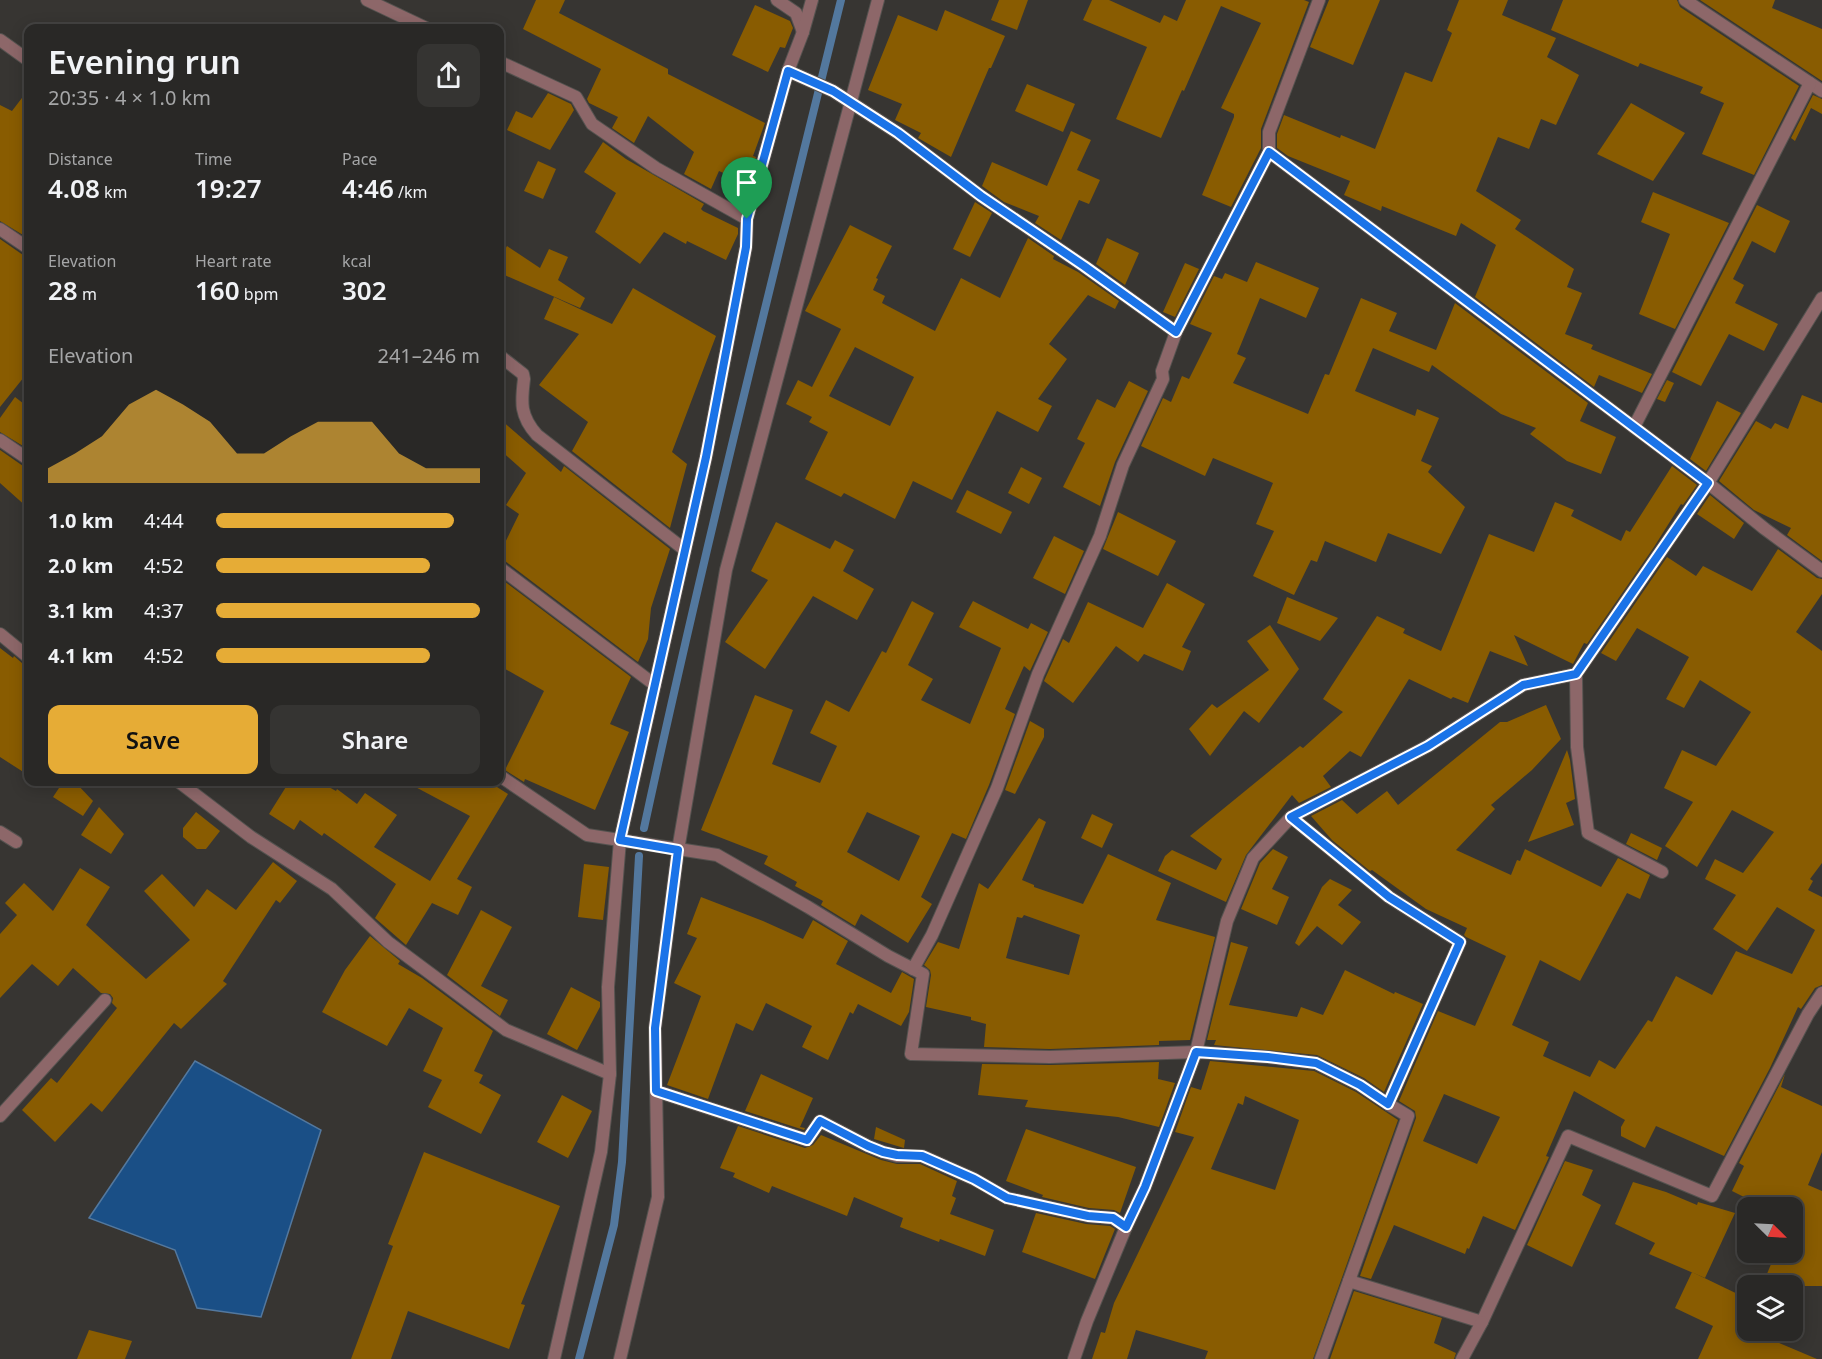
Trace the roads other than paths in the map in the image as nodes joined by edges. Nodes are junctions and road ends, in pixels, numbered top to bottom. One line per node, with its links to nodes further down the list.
1 (367, 0): 7 (street)
2 (777, 0): 8 (street)
3 (812, 0): 8 (street)
4 (878, 0): 15 (street)
5 (1319, 0): 16 (street)
6 (1685, 0): 13 (street)
7 (418, 24)
8 (803, 32): 12 (street)
9 (0, 40): 10 (street)
10 (24, 57)
11 (504, 64): 17 (street)
12 (788, 71): 15 (street); 17 (street)
13 (1810, 83): 14 (street); 23 (street)
14 (1822, 91)
15 (850, 103): 21 (street); 40 (street)
16 (1269, 152): 21 (street); 23 (street)
17 (747, 219): 27 (street)
18 (0, 229): 19 (street)
19 (24, 245)
20 (1822, 298): 26 (street)
21 (1176, 332): 42 (street)
22 (504, 359): 27 (street)
23 (1634, 427): 26 (street)
24 (0, 440): 25 (street)
25 (24, 456)
26 (1708, 483): 29 (street); 32 (street)
27 (685, 550): 33 (street)
28 (504, 571): 33 (street)
29 (1822, 571)
30 (0, 634): 31 (street)
31 (24, 654)
32 (1576, 674): 36 (street); 41 (street)
33 (655, 686): 38 (street)
34 (504, 779): 38 (street)
35 (183, 786): 46 (street)
36 (1291, 817): 45 (street); 48 (street)
37 (0, 832): 39 (street)
38 (620, 840): 40 (street); 46 (street)
39 (16, 842)
40 (678, 850): 42 (street); 47 (street)
41 (1662, 872)
42 (913, 969): 45 (street)
43 (1822, 993): 52 (street)
44 (105, 1000): 49 (street)
45 (1196, 1052): 48 (street); 50 (street)
46 (610, 1074): 53 (street)
47 (656, 1091): 50 (street); 54 (street)
48 (1388, 1104): 51 (street)
49 (0, 1116)
50 (1126, 1227): 55 (street)
51 (1349, 1281): 52 (street); 56 (street)
52 (1482, 1322): 57 (street)
53 (554, 1359)
54 (620, 1359)
55 (1074, 1359)
56 (1321, 1359)
57 (1462, 1359)

